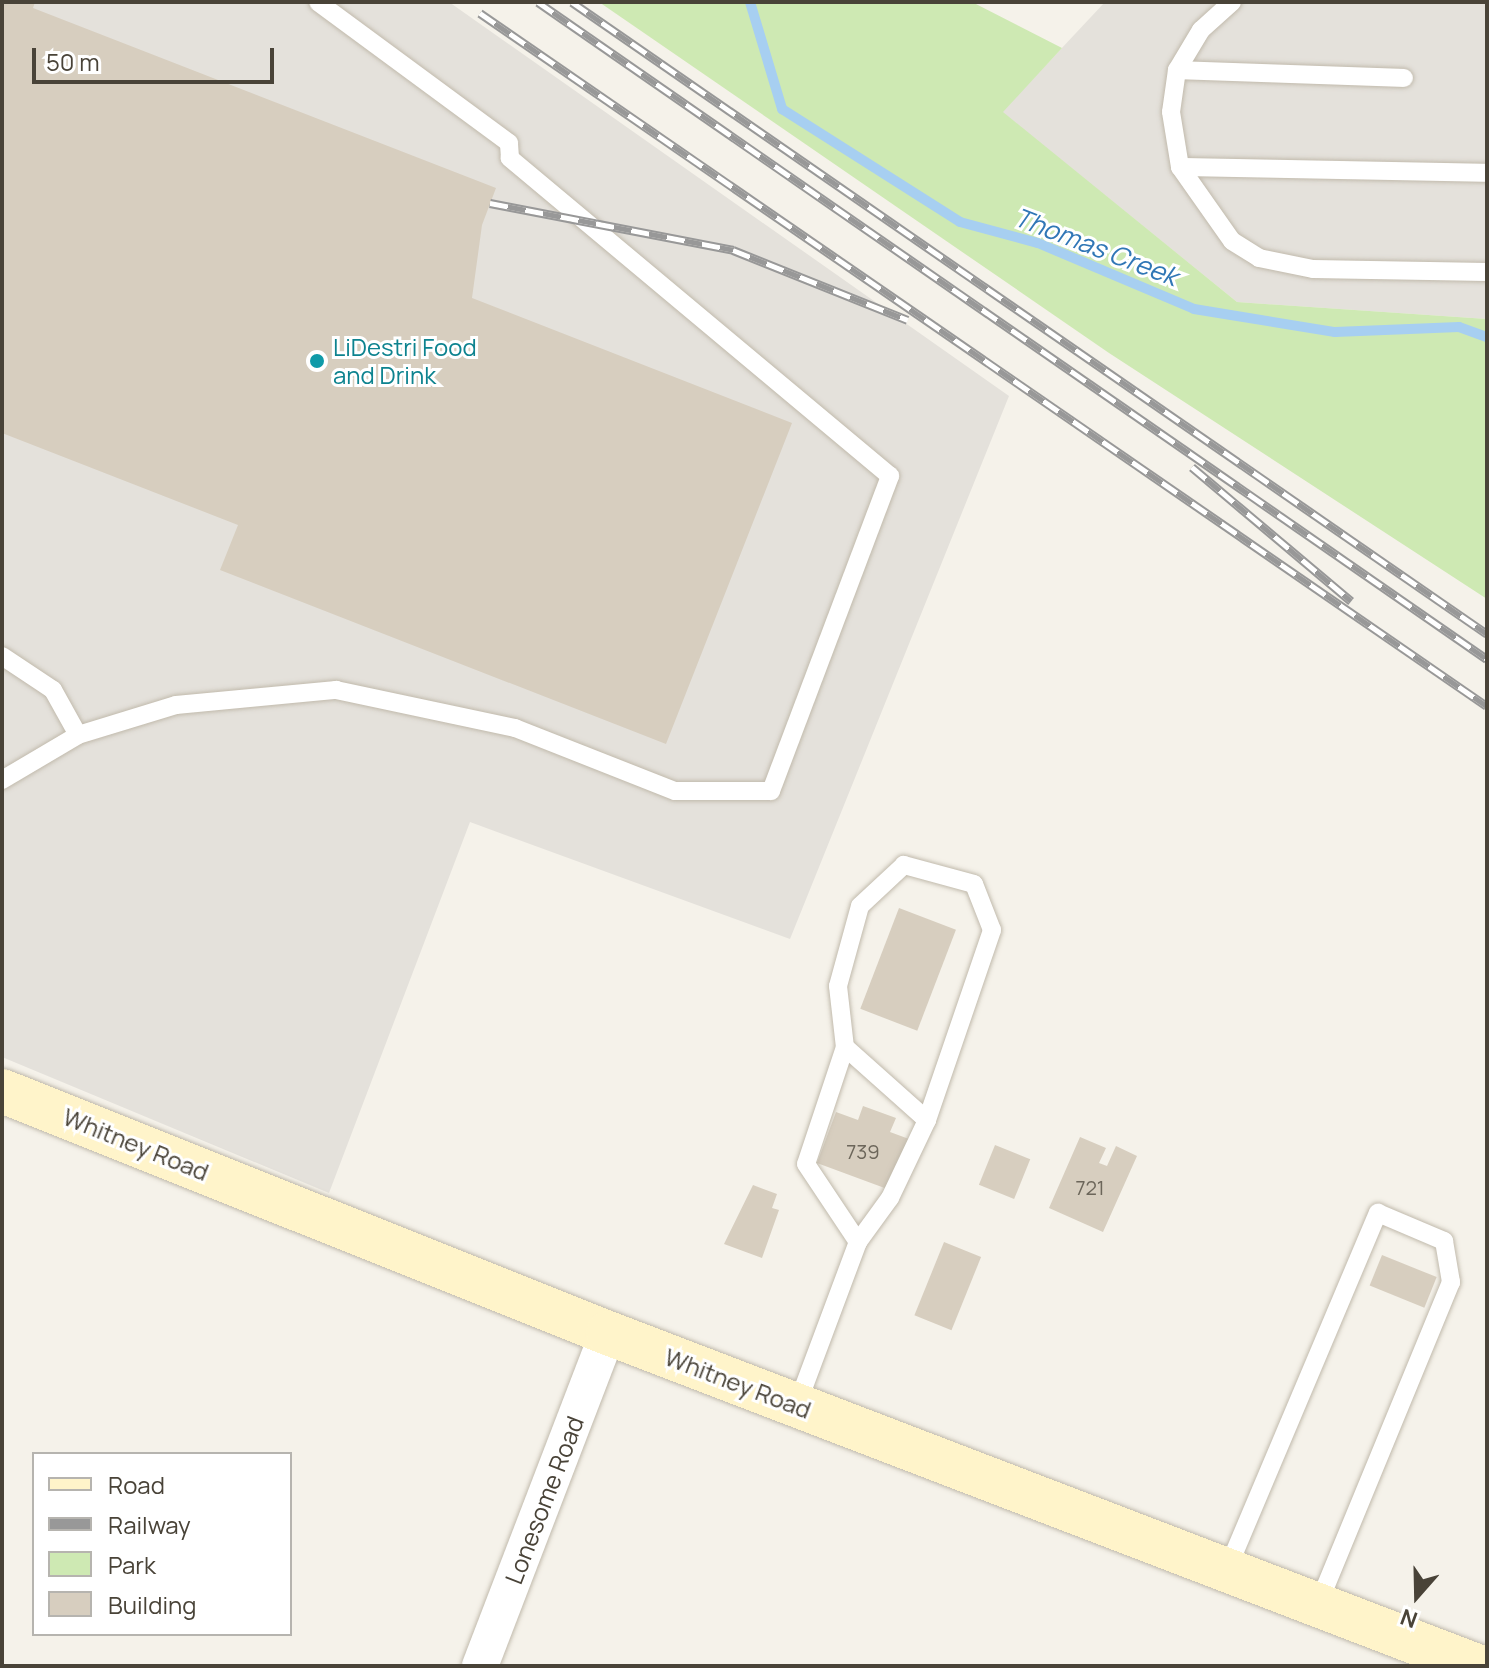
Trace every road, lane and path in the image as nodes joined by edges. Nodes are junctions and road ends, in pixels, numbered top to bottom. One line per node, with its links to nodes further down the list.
1 (318, 2): 9 (lane)
2 (1232, 2): 3 (lane)
3 (1177, 70): 4 (lane); 5 (lane)
4 (1404, 78)
5 (1180, 167): 6 (lane); 7 (lane)
6 (1487, 173)
7 (1487, 272)
8 (2, 656): 9 (lane)
9 (78, 735): 10 (lane)
10 (2, 780)
11 (845, 1047): 13 (lane); 13 (lane); 14 (lane)
12 (2, 1091): 15 (main road, Whitney Road)
13 (927, 1120): 14 (lane)
14 (858, 1242): 16 (lane)
15 (608, 1333): 16 (main road, Whitney Road); 19 (street, Lonesome Road)
16 (797, 1405): 17 (main road, Whitney Road)
17 (1227, 1570): 18 (main road, Whitney Road); 18 (lane)
18 (1318, 1604): 20 (main road, Whitney Road)
19 (480, 1666)
20 (1477, 1666)

